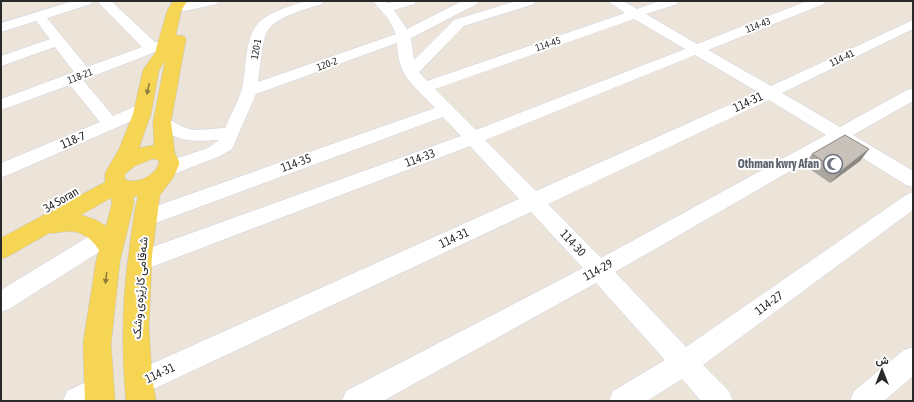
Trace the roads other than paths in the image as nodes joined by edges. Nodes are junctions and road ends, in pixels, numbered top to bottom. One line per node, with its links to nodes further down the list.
1 (45, 1): 14 (street)
2 (86, 1): 14 (street)
3 (103, 1): 23 (street)
4 (212, 1): 11 (street)
5 (317, 1): 28 (street, 120-1)
6 (410, 1): 12 (street)
7 (529, 1): 17 (street)
8 (614, 1): 15 (street)
9 (672, 1): 15 (street, 114-45)
10 (819, 1): 22 (street, 114-43)
11 (183, 3): 23 (main road)
12 (382, 4): 20 (street)
13 (467, 4): 17 (street); 20 (street, 120-2)
14 (55, 11): 16 (street)
15 (636, 14): 22 (street); 27 (street, 114-45)
16 (39, 16): 19 (street); 21 (street)
17 (459, 23): 25 (street)
18 (913, 24): 29 (street, 114-41)
19 (1, 28)
20 (404, 36): 25 (street); 28 (street, 120-2)
21 (58, 40): 24 (street); 26 (street)
22 (698, 50): 29 (street); 38 (street, 114-33)
23 (160, 54): 26 (street, 118-21); 32 (main road, one-way to 32); 34 (main road)
24 (1, 61)
25 (410, 72): 27 (street, 114-30)
26 (79, 76): 31 (street, 118-21); 35 (street)
27 (425, 87): 33 (street, 114-30)
28 (249, 91): 36 (street, 120-1)
29 (770, 92): 37 (street); 44 (street, 114-31)
30 (913, 94): 37 (street, 114-29)
31 (1, 105)
32 (144, 109): 35 (street, 118-7); 41 (main road)
33 (446, 110): 38 (street, 114-30); 45 (street, 114-35)
34 (162, 122): 36 (street); 39 (main road)
35 (111, 124): 40 (street, 118-7)
36 (231, 132): 39 (street, 120-1)
37 (838, 135): 42 (street); 51 (street, 114-29)
38 (473, 138): 44 (street, 114-30); 50 (street, 114-33)
39 (164, 168): 41 (main road); 41 (main road); 45 (main road, شەقامی کارێزەی وشک)
40 (1, 171)
41 (120, 175): 46 (main road, 34 Soran); 47 (main road, 34 Soran); 48 (main road)
42 (913, 180)
43 (913, 200): 54 (street, 114-27)
44 (534, 201): 51 (street, 114-30); 55 (street, 114-31)
45 (146, 218): 50 (main road, شەقامی کارێزەی وشک)
46 (34, 231): 48 (main road); 49 (main road, 34 Soran)
47 (1, 232)
48 (107, 243): 52 (street); 56 (main road, one-way to 56)
49 (1, 249)
50 (140, 261): 55 (main road, شەقامی کارێزەی وشک)
51 (599, 270): 54 (street, 114-30); 57 (street, 114-29)
52 (1, 302)
53 (913, 360): 60 (street)
54 (684, 363): 58 (street, 114-27); 59 (street, 114-30)
55 (139, 392)
56 (92, 397)
57 (356, 401)
58 (623, 401)
59 (719, 401)
60 (864, 401)

